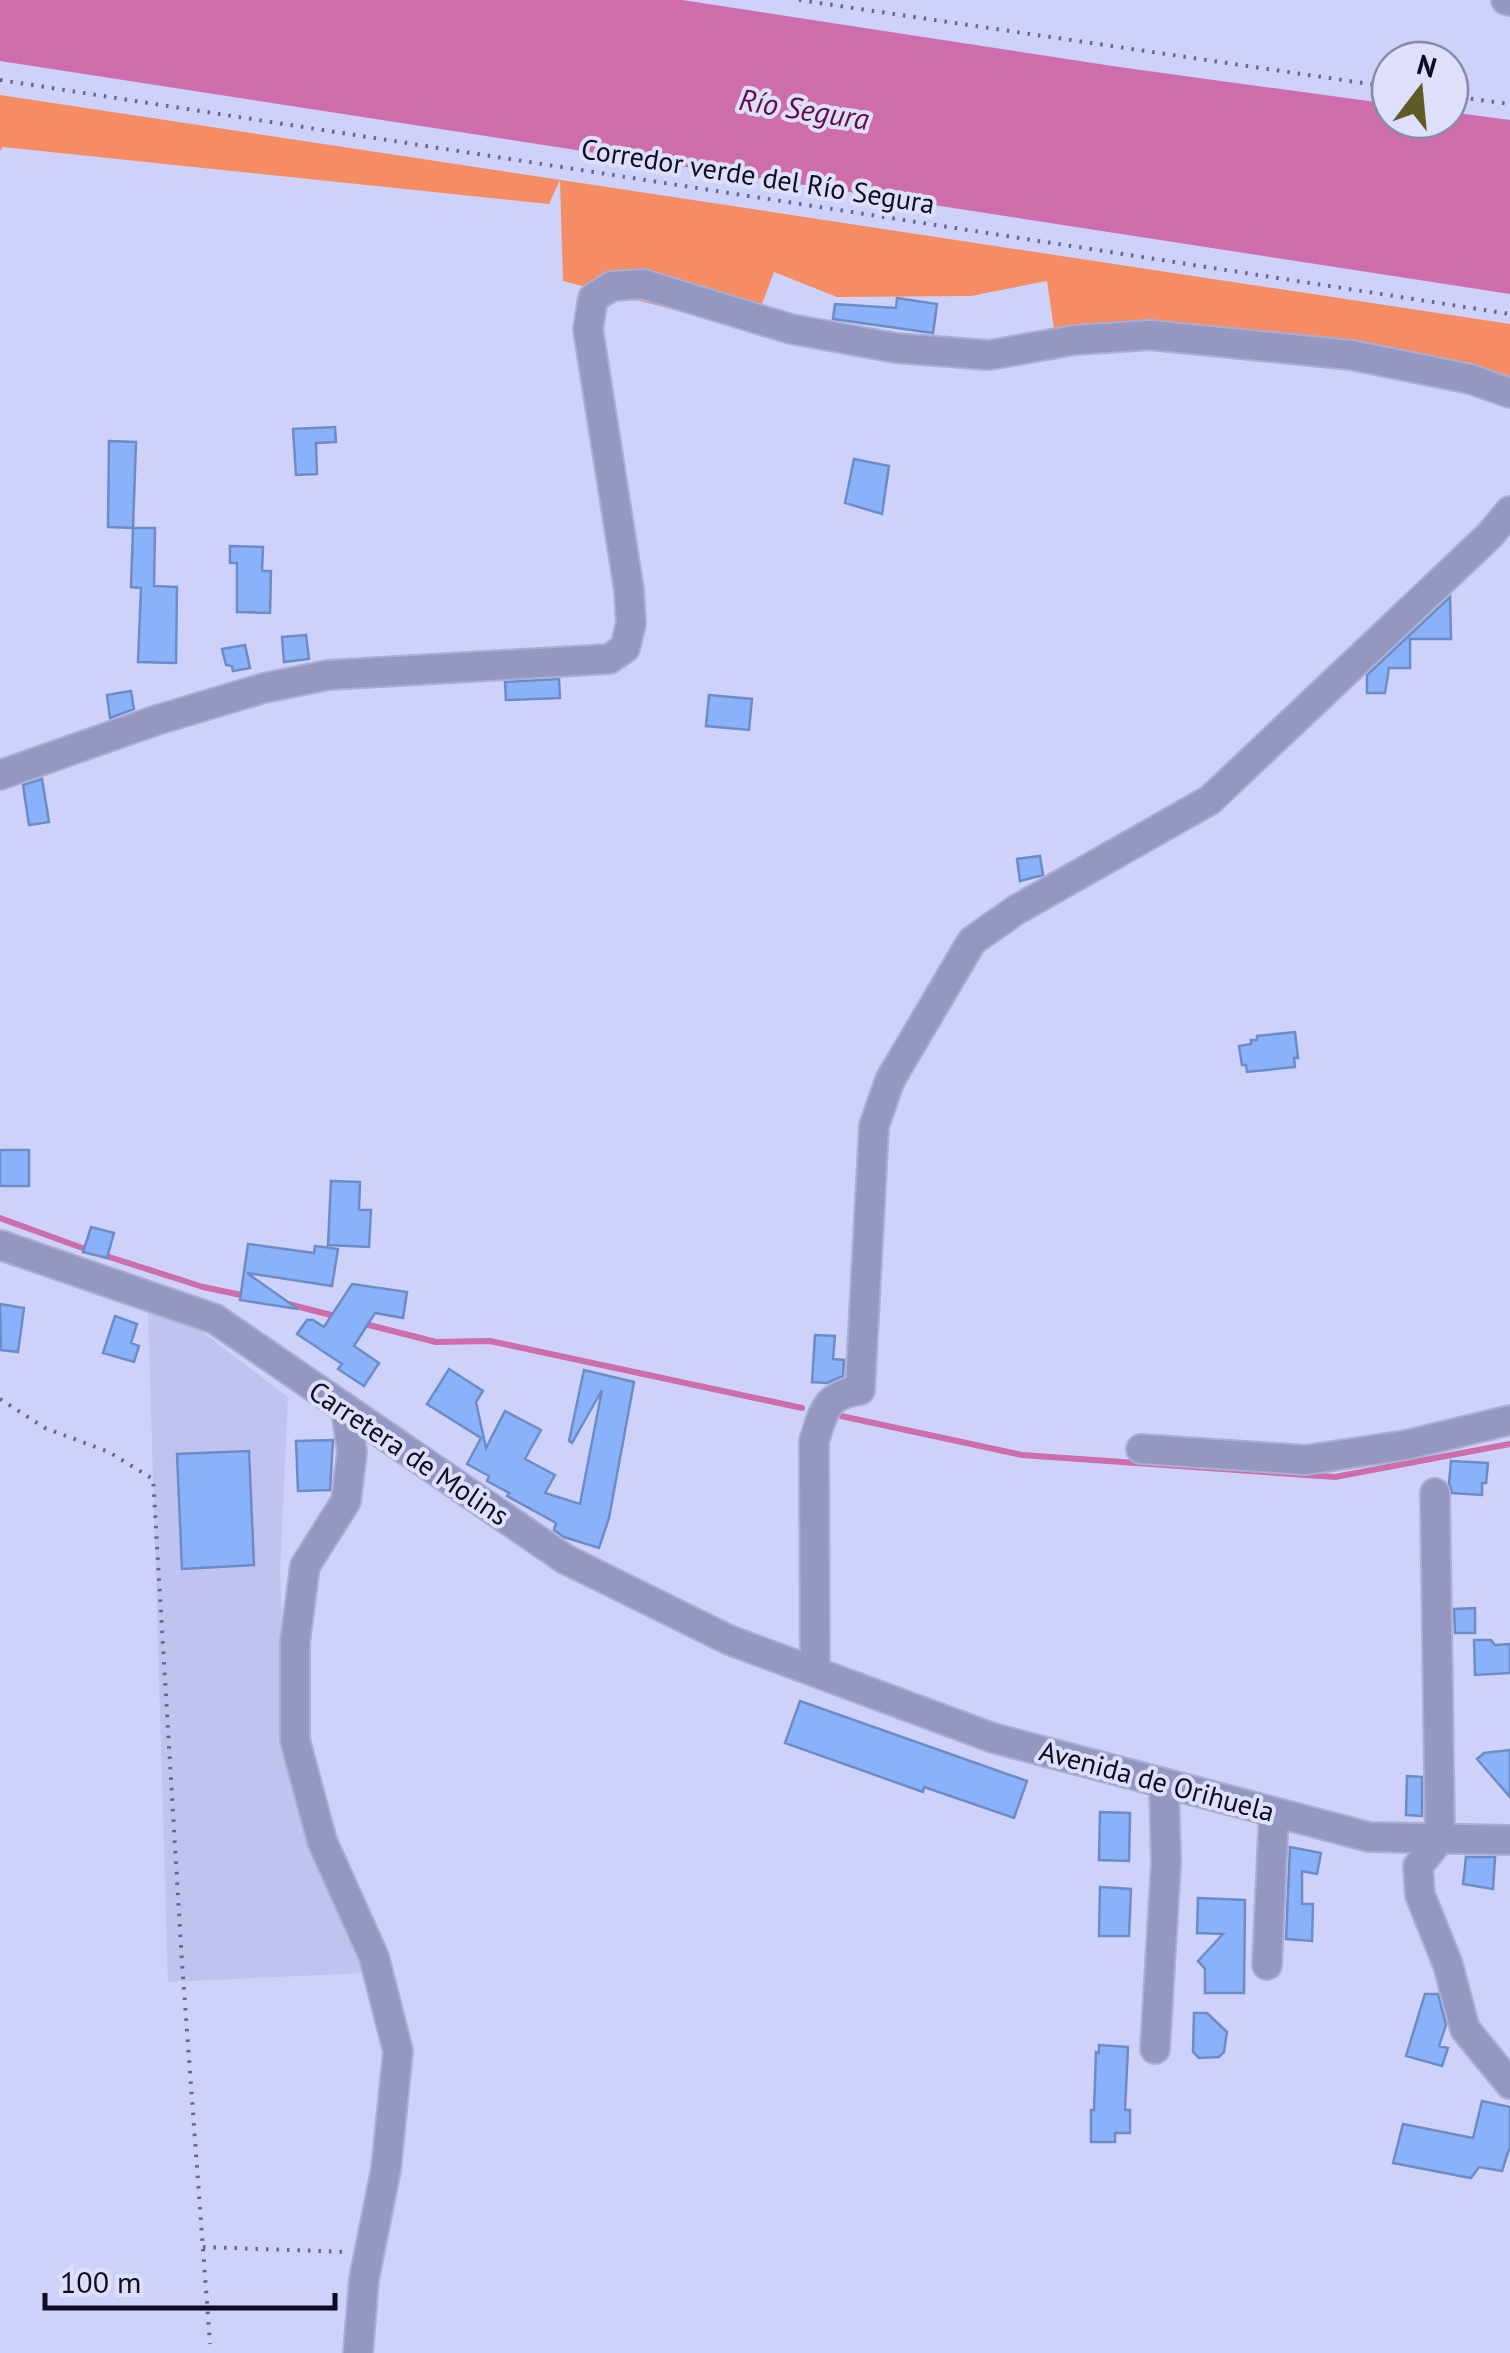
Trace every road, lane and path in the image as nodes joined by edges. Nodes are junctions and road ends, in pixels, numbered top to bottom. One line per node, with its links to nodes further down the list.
1 (800, 0): 3 (path)
2 (0, 80): 6 (path, Corredor verde del Río Segura)
3 (1370, 84)
4 (1470, 99): 5 (path)
5 (1510, 104)
6 (1510, 314)
7 (1510, 393): 9 (street)
8 (1510, 511): 16 (street)
9 (0, 776)
10 (0, 1245): 12 (street, Carretera de Molins)
11 (0, 1399): 24 (path)
12 (346, 1410): 16 (street, Carretera de Molins); 25 (street)
13 (1510, 1420): 14 (street)
14 (1141, 1449)
15 (1435, 1493): 19 (street)
16 (814, 1672): 17 (street, Avenida de Orihuela)
17 (1164, 1783): 18 (street, Avenida de Orihuela); 22 (street)
18 (1274, 1812): 19 (street, Avenida de Orihuela); 21 (street)
19 (1440, 1839): 20 (street, Avenida de Orihuela); 23 (street)
20 (1510, 1840)
21 (1267, 1966)
22 (1155, 2049)
23 (1510, 2084)
24 (203, 2247): 25 (path); 26 (path)
25 (369, 2252): 27 (street)
26 (210, 2344)
27 (358, 2353)

